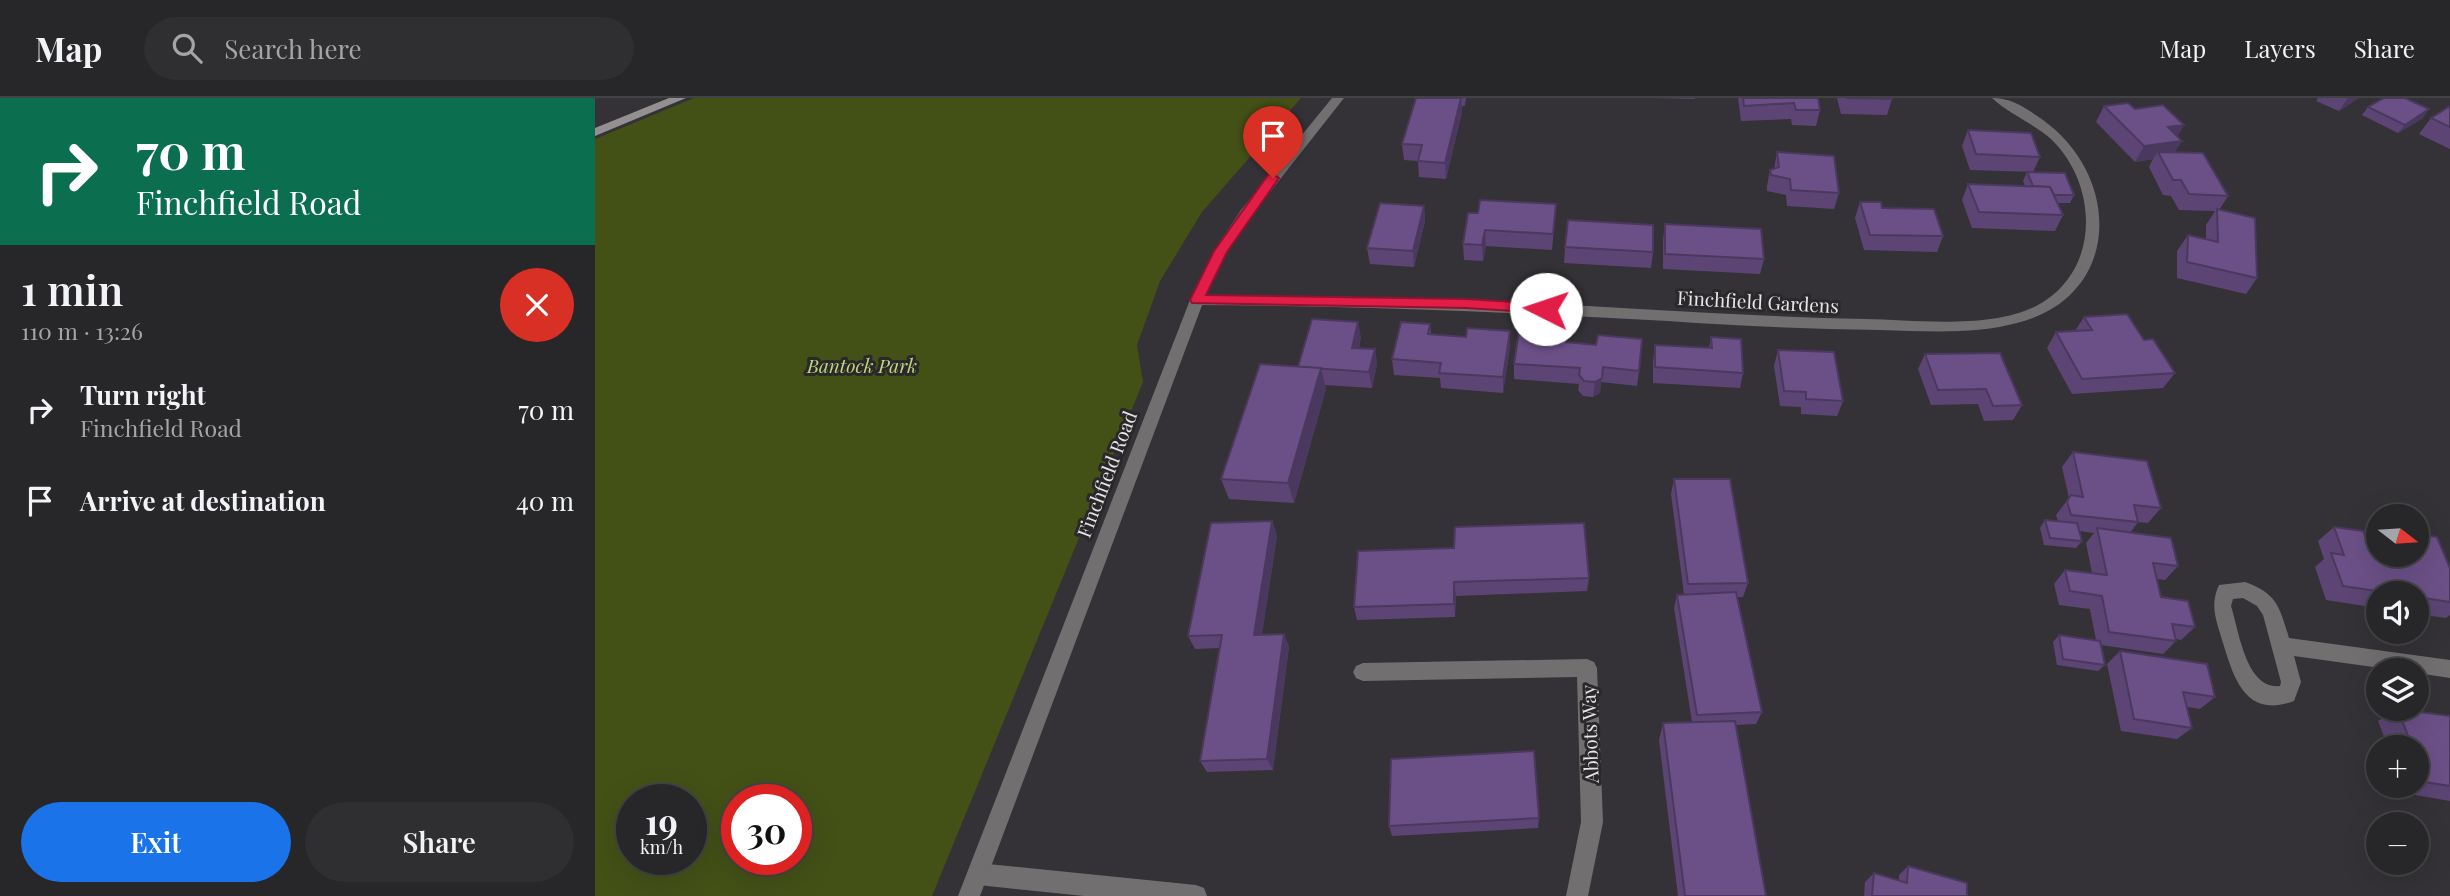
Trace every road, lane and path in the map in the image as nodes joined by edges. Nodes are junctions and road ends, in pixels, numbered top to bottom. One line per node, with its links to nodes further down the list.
1 (680, 98): 4 (main road)
2 (1338, 98): 6 (street, Finchfield Road)
3 (1998, 98): 6 (street, Finchfield Gardens)
4 (664, 101): 5 (main road)
5 (595, 132)
6 (1197, 300): 10 (street, Finchfield Road)
7 (2282, 646): 7 (street); 8 (street)
8 (2450, 669)
9 (1363, 673): 13 (street, Abbots Way)
10 (978, 874): 11 (street, Finchfield Road); 12 (street)
11 (969, 896)
12 (1196, 896)
13 (1577, 896)

